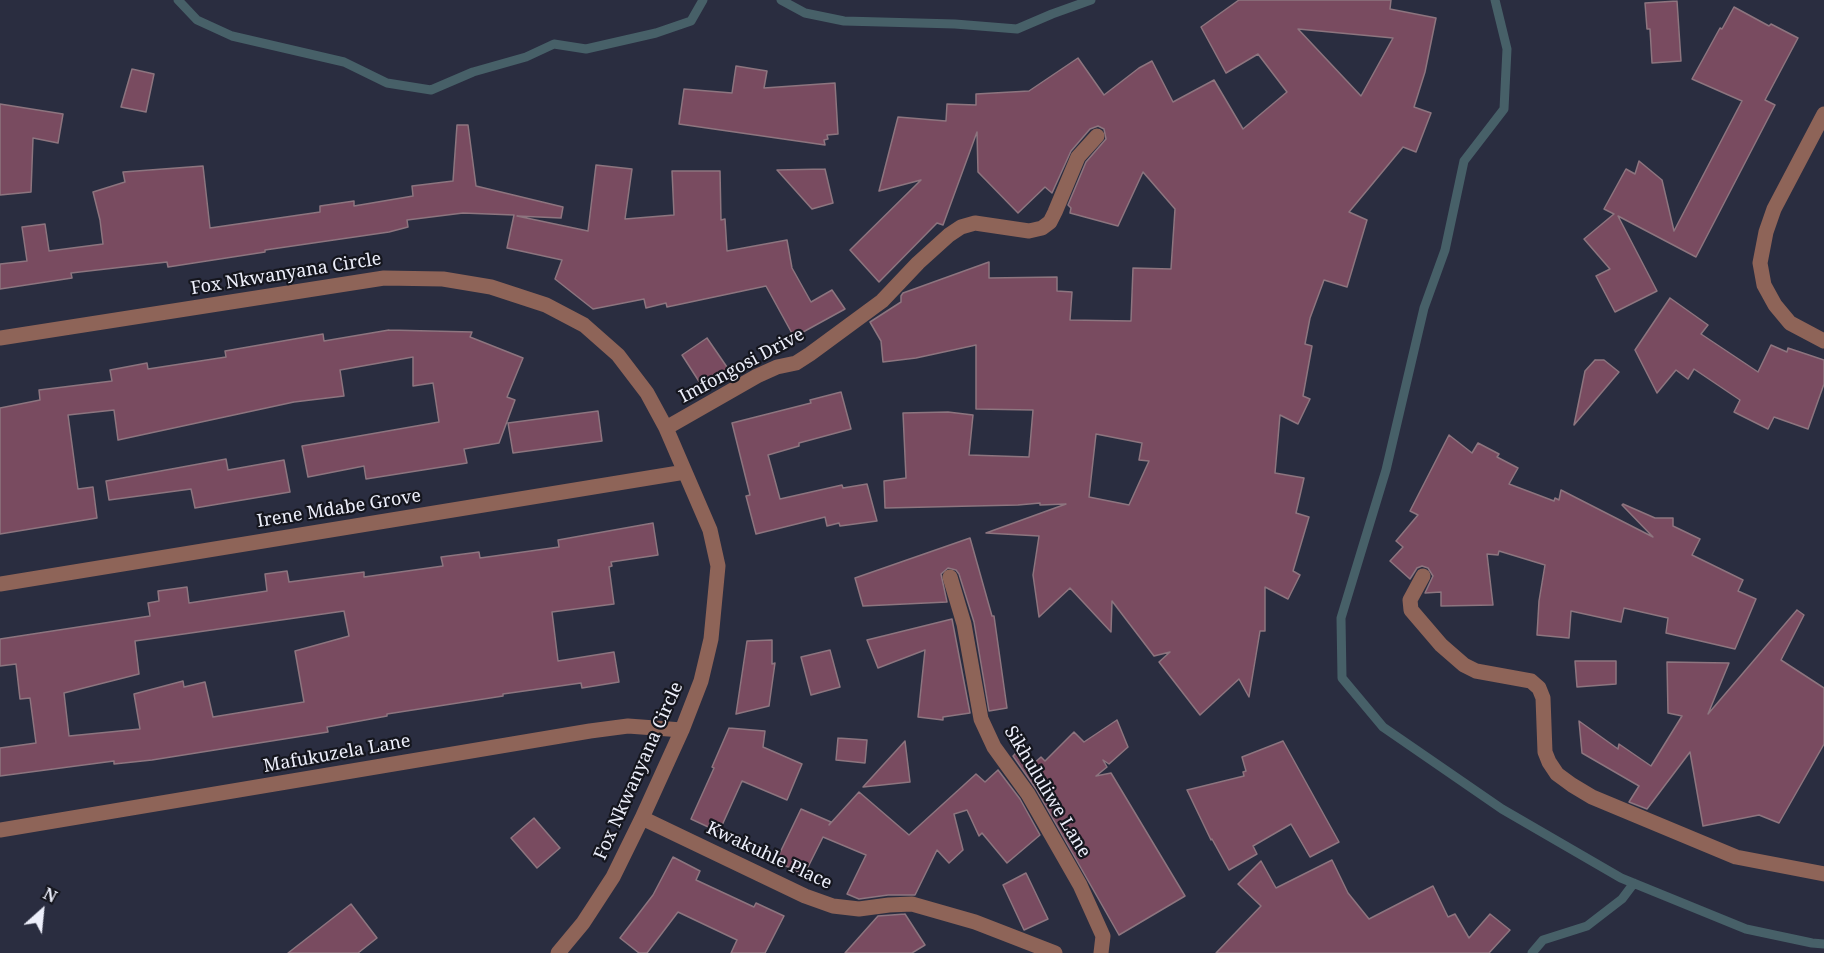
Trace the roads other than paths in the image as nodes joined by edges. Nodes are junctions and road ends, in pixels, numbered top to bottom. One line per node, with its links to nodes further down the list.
1 (1824, 114): 4 (street)
2 (1098, 136): 5 (street, Imfongosi Drive)
3 (0, 338): 5 (street, Fox Nkwanyana Circle)
4 (1824, 341)
5 (666, 428): 6 (street, Fox Nkwanyana Circle)
6 (685, 472): 9 (street, Irene Mdabe Grove); 10 (street, Fox Nkwanyana Circle)
7 (1423, 576): 13 (street)
8 (950, 577): 16 (street, Sikhululiwe Lane)
9 (0, 584)
10 (682, 730): 11 (street, Fox Nkwanyana Circle); 12 (street, Mafukuzela Lane)
11 (642, 818): 14 (street, Fox Nkwanyana Circle); 15 (street, Kwakuhle Place)
12 (0, 830)
13 (1824, 874)
14 (558, 953)
15 (1055, 953)
16 (1101, 953)

